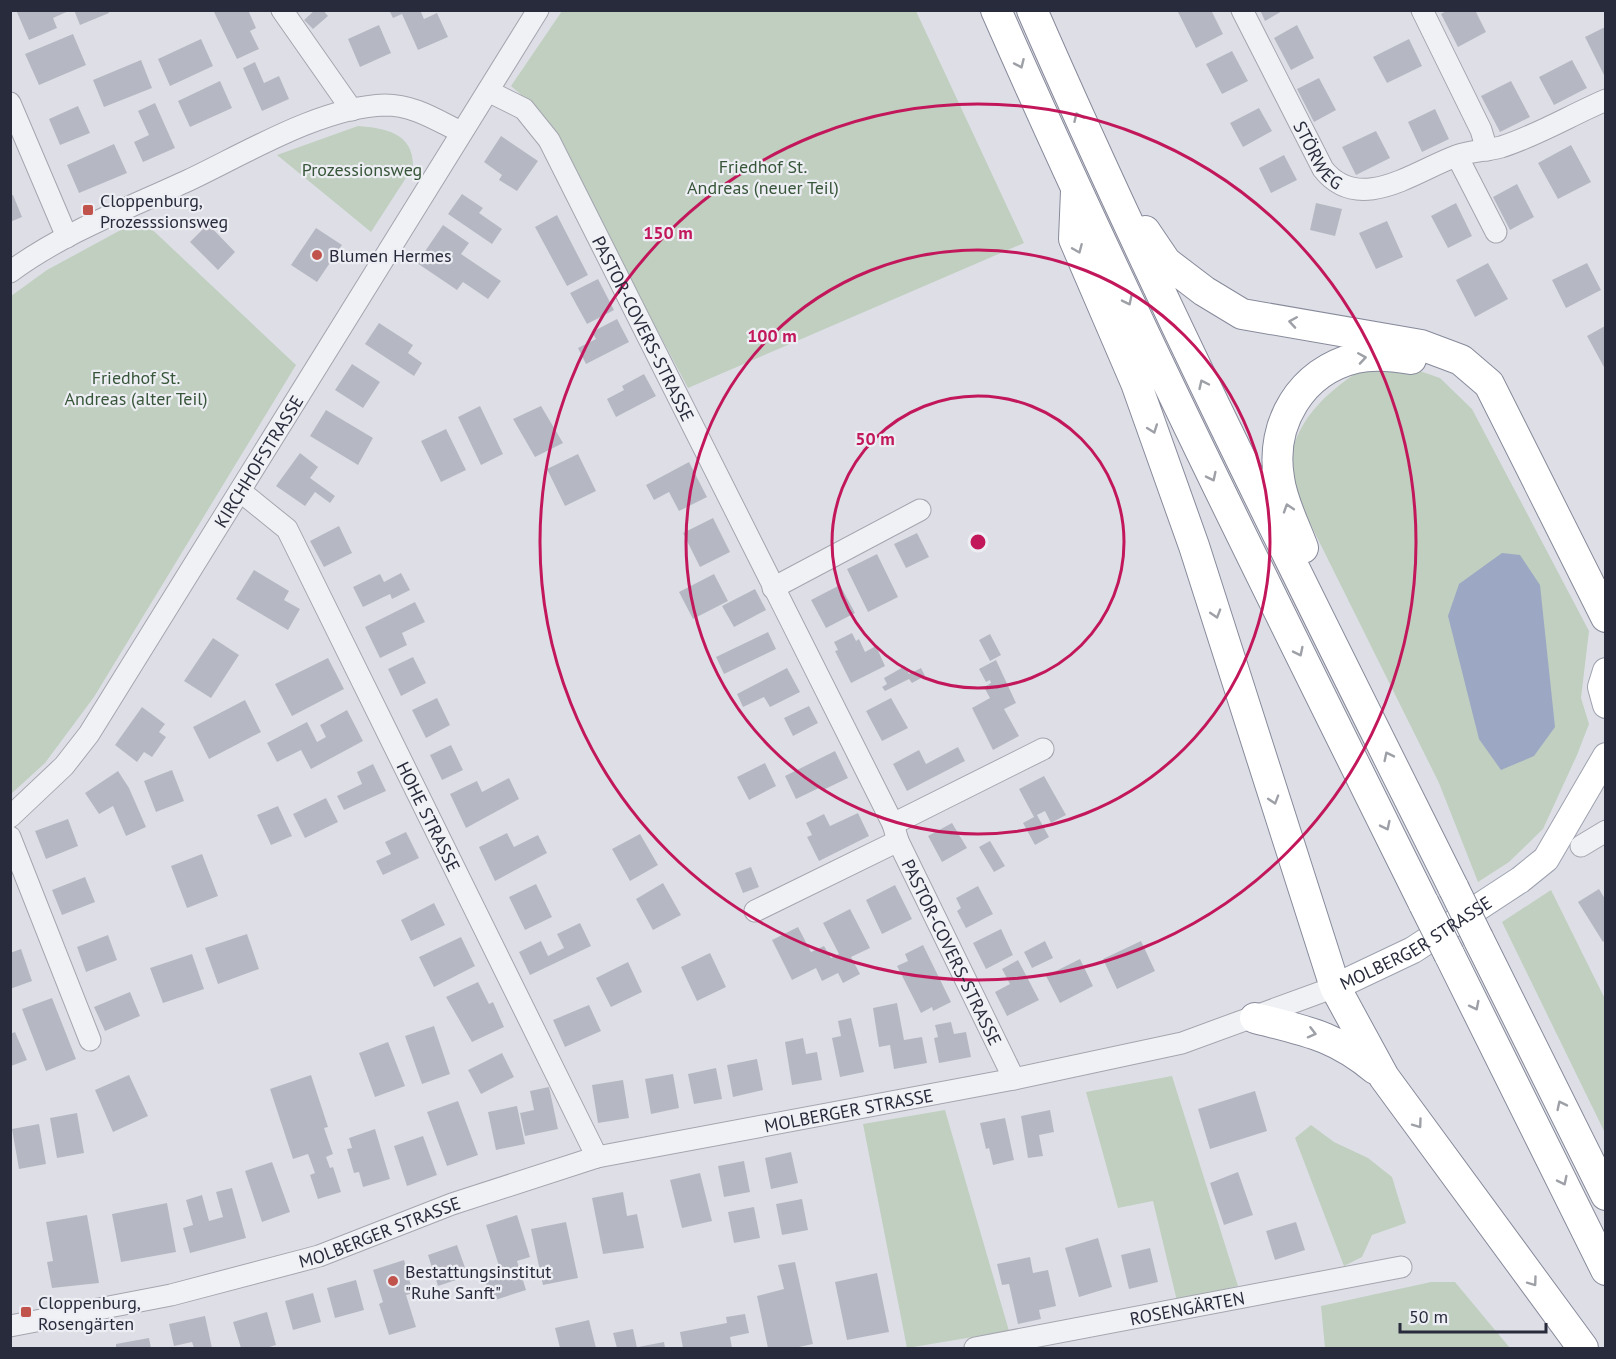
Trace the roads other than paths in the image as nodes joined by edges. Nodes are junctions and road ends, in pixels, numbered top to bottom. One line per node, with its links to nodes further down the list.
1 (282, 10): 10 (street)
2 (538, 10): 7 (street, KIRCHHOFSTRASSE)
3 (996, 10): 15 (highway, one-way to 15)
4 (1032, 10): 14 (highway, one-way to 4)
5 (1242, 10): 13 (street, STÖRWEG)
6 (1422, 10): 12 (street)
7 (488, 91): 11 (street, KIRCHHOFSTRASSE); 22 (street, PASTOR-COVERS-STRASSE)
8 (1605, 100): 12 (street, STÖRWEG)
9 (10, 103): 17 (street)
10 (352, 110): 11 (street); 17 (street)
11 (461, 132): 20 (street, KIRCHHOFSTRASSE)
12 (1487, 150): 13 (street, STÖRWEG)
13 (1457, 156): 16 (street)
14 (1102, 170): 19 (highway, one-way to 14); 24 (highway, one-way to 14)
15 (1076, 191): 35 (highway, one-way to 35); 43 (highway, one-way to 43, bridge)
16 (1496, 232)
17 (68, 237): 18 (street)
18 (10, 272)
19 (1535, 474): 23 (highway); 24 (highway, one-way to 19)
20 (240, 491): 29 (street, KIRCHHOFSTRASSE); 40 (street, HOHE STRASSE)
21 (920, 510): 22 (street)
22 (773, 588): 31 (street, PASTOR-COVERS-STRASSE)
23 (1605, 617)
24 (1341, 662): 41 (highway, one-way to 24, bridge)
25 (1605, 671): 26 (main road)
26 (1605, 705)
27 (1043, 749): 31 (street)
28 (1605, 756): 35 (main road, MOLBERGER STRASSE)
29 (10, 817)
30 (1605, 831): 33 (street)
31 (895, 832): 34 (street); 39 (street, PASTOR-COVERS-STRASSE)
32 (10, 837): 37 (street)
33 (1581, 846)
34 (755, 911)
35 (1335, 987): 36 (street, MOLBERGER STRASSE); 38 (highway)
36 (1255, 1018): 38 (highway, one-way to 38); 39 (street, MOLBERGER STRASSE)
37 (90, 1040)
38 (1384, 1077): 46 (highway, one-way to 46)
39 (1014, 1079): 40 (street, MOLBERGER STRASSE)
40 (597, 1157): 44 (street, MOLBERGER STRASSE)
41 (1605, 1196)
42 (1401, 1267): 45 (street, ROSENGÄRTEN)
43 (1605, 1270)
44 (10, 1326)
45 (975, 1348)
46 (1582, 1348)

